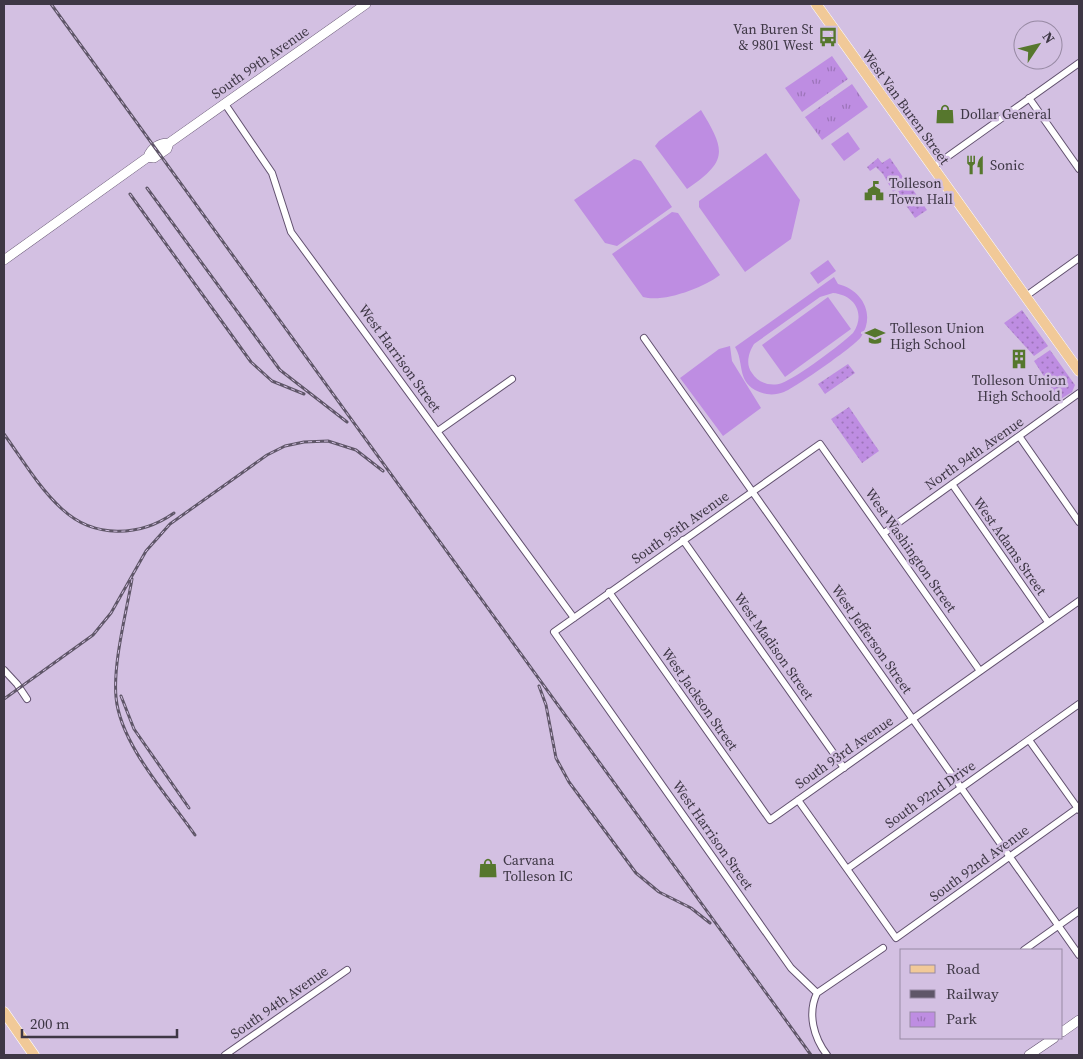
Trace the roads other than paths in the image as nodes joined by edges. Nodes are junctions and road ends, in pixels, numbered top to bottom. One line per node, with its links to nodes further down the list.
1 (366, 4): 5 (main road, South 99th Avenue)
2 (816, 4): 6 (main road, West Van Buren Street)
3 (1079, 62): 4 (street)
4 (1029, 98): 6 (street); 7 (street)
5 (225, 104): 9 (main road, South 99th Avenue); 15 (street, West Harrison Street)
6 (932, 167): 10 (main road, West Van Buren Street)
7 (1079, 169)
8 (1079, 258): 10 (street)
9 (4, 260)
10 (1026, 296): 12 (main road, West Van Buren Street)
11 (644, 338): 19 (street, West Jefferson Street)
12 (1079, 371)
13 (512, 379): 15 (street)
14 (1079, 393): 16 (street, North 94th Avenue)
15 (438, 431): 25 (street, West Harrison Street)
16 (1019, 436): 18 (street, North 94th Avenue); 20 (street)
17 (820, 444): 19 (street, South 95th Avenue); 21 (street, West Washington Street)
18 (952, 484): 21 (street, North 94th Avenue); 26 (street, West Adams Street)
19 (752, 492): 22 (street, South 95th Avenue); 32 (street, West Jefferson Street)
20 (1079, 522)
21 (884, 533): 29 (street, West Washington Street)
22 (683, 540): 23 (street, South 95th Avenue); 34 (street, West Madison Street)
23 (609, 592): 25 (street, South 95th Avenue); 38 (street, West Jackson Street)
24 (1079, 601): 26 (street, South 93rd Avenue)
25 (574, 618): 27 (street, South 95th Avenue)
26 (1048, 622): 29 (street, South 93rd Avenue)
27 (554, 632): 47 (street, West Harrison Street)
28 (4, 670): 30 (street)
29 (980, 671): 32 (street, South 93rd Avenue)
30 (27, 699)
31 (1079, 704): 33 (street, South 92nd Drive)
32 (913, 719): 34 (street, South 93rd Avenue); 35 (street, West Jefferson Street)
33 (1028, 740): 35 (street, South 92nd Drive); 37 (street)
34 (844, 768): 36 (street, South 93rd Avenue)
35 (961, 788): 39 (street, West Jefferson Street); 40 (street, South 92nd Drive)
36 (798, 800): 38 (street, South 93rd Avenue); 40 (street)
37 (1079, 809): 39 (street, South 92nd Avenue)
38 (770, 820)
39 (1010, 857): 40 (street, South 92nd Avenue); 42 (street, West Jefferson Street)
40 (846, 869)
41 (1079, 911): 42 (street)
42 (1059, 926): 44 (street); 45 (street, West Jefferson Street)
43 (883, 948): 47 (street)
44 (1025, 949)
45 (1079, 955)
46 (347, 970): 53 (street, South 94th Avenue)
47 (817, 993): 54 (street)
48 (4, 1012): 52 (main road)
49 (1079, 1020): 50 (main road)
50 (1063, 1031)
51 (1053, 1039): 55 (main road)
52 (34, 1055)
53 (225, 1055)
54 (827, 1055)
55 (1029, 1055)

